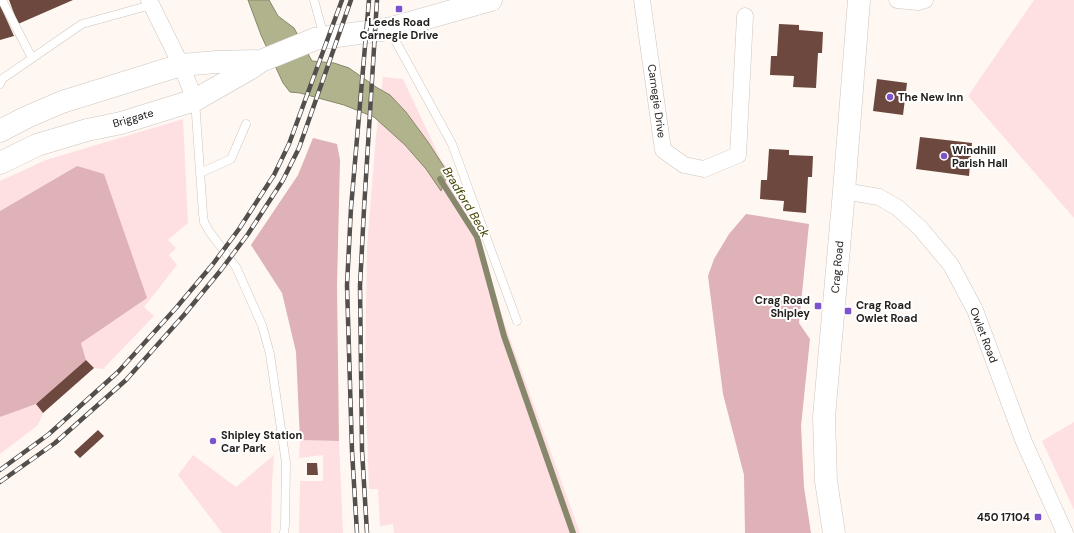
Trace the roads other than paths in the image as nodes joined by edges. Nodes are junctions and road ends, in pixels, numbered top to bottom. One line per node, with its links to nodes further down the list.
1 (2, 0): 12 (lane)
2 (314, 0): 11 (lane)
3 (491, 0): 10 (main road, Briggate)
4 (642, 0): 9 (street, Carnegie Drive)
5 (860, 0): 21 (main road, Crag Road)
6 (897, 0): 7 (street)
7 (925, 0)
8 (150, 2): 12 (lane); 14 (street)
9 (745, 16)
10 (388, 28): 11 (main road, Briggate); 22 (lane)
11 (320, 39): 13 (main road, Briggate)
12 (32, 58): 15 (lane)
13 (261, 61): 14 (main road, Briggate); 16 (main road, Briggate)
14 (181, 65): 16 (street); 18 (main road, Briggate)
15 (0, 84)
16 (195, 100): 19 (main road, Briggate); 20 (lane)
17 (246, 124): 20 (lane)
18 (0, 131)
19 (0, 163)
20 (200, 173): 23 (lane)
21 (844, 192): 24 (main road, Crag Road); 25 (street, Owlet Road)
22 (517, 321)
23 (284, 533)
24 (834, 533)
25 (1065, 533)

